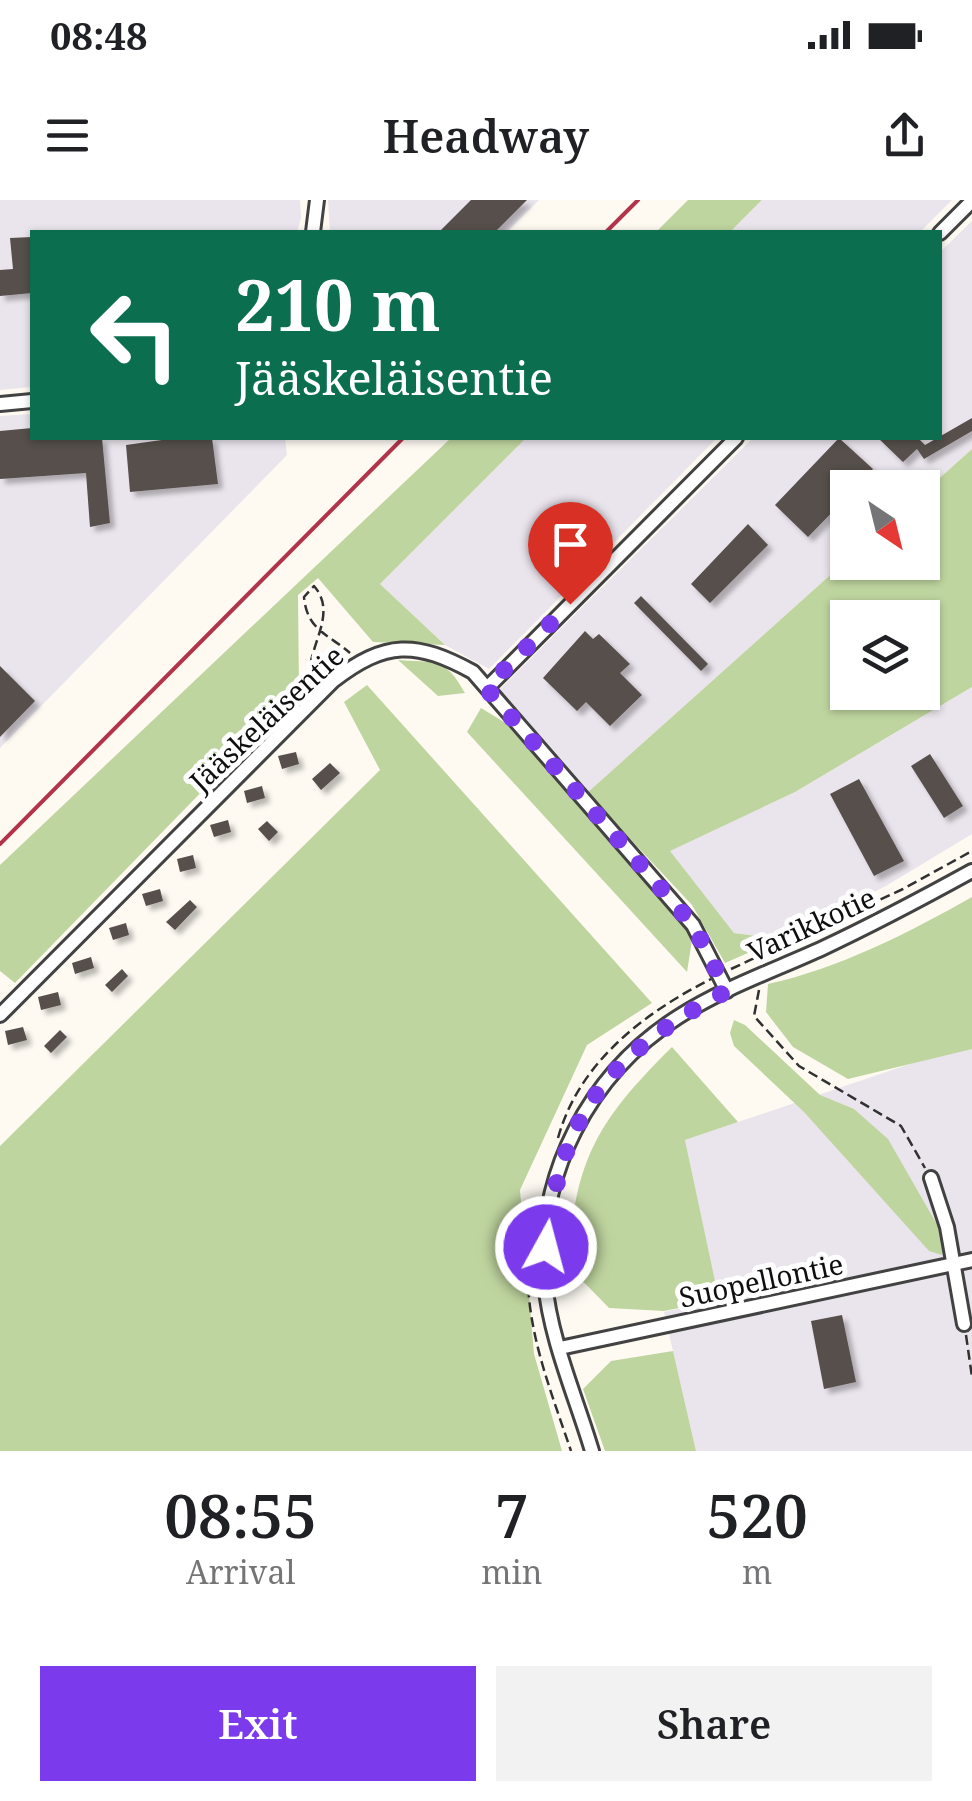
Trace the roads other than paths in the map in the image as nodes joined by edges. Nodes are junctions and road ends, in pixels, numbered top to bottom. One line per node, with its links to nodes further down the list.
1 (316, 200): 3 (street)
2 (972, 200): 4 (street)
3 (313, 230)
4 (942, 230)
5 (30, 401): 6 (street)
6 (0, 404)
7 (734, 440): 8 (street)
8 (486, 688): 10 (street, Jääskeläisentie); 11 (street, Jääskeläisentie)
9 (972, 871): 10 (street, Varikkotie)
10 (727, 991): 16 (street, Varikkotie)
11 (0, 1015)
12 (931, 1178): 14 (street)
13 (972, 1260): 14 (street, Suopellontie)
14 (954, 1264): 15 (street); 16 (street, Suopellontie)
15 (964, 1324)
16 (560, 1348): 17 (street, Varikkotie)
17 (592, 1451)

